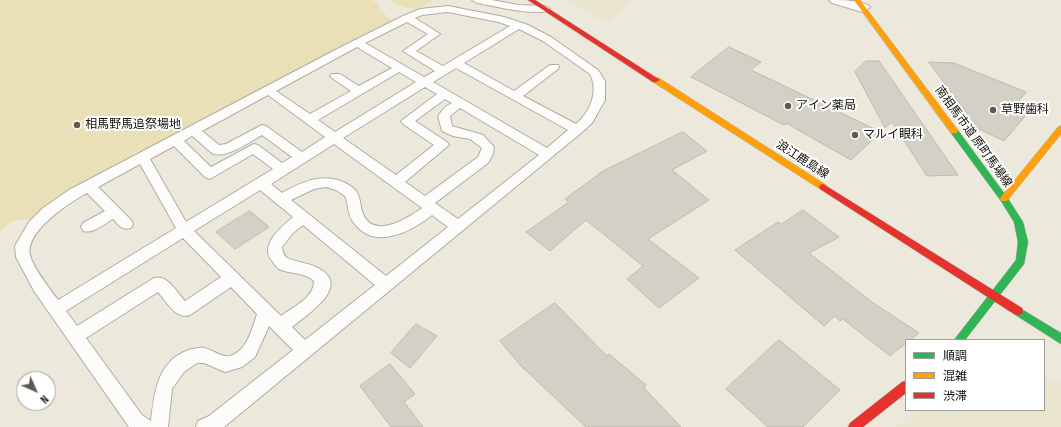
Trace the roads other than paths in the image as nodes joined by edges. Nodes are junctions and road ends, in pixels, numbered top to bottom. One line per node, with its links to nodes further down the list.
1 (477, 0): 5 (lane)
2 (531, 0): 5 (street, 浪江鹿島線)
3 (837, 0): 4 (street)
4 (860, 3): 34 (street, 南相馬市道 原町馬場線)
5 (545, 9): 44 (street, 浪江鹿島線)
6 (407, 18): 7 (lane); 8 (lane); 12 (lane)
7 (518, 25): 9 (lane); 23 (lane)
8 (357, 43): 11 (lane); 15 (lane)
9 (455, 63): 12 (lane); 18 (lane)
10 (554, 67): 18 (lane)
11 (399, 68): 14 (lane); 16 (lane)
12 (444, 70): 14 (lane)
13 (336, 76): 16 (lane)
14 (425, 82): 17 (lane); 24 (lane)
15 (268, 90): 20 (lane); 22 (lane)
16 (359, 91): 20 (lane)
17 (445, 94): 19 (lane); 30 (lane)
18 (515, 96): 23 (lane)
19 (460, 103): 26 (lane); 35 (lane)
20 (309, 120): 24 (lane)
21 (1061, 129): 34 (street)
22 (193, 130): 25 (lane); 28 (lane)
23 (577, 130): 26 (lane)
24 (334, 138): 28 (lane); 30 (lane)
25 (176, 140): 27 (lane); 29 (lane)
26 (548, 154): 40 (lane)
27 (142, 157): 32 (lane); 41 (lane)
28 (302, 158): 29 (lane)
29 (282, 170): 31 (lane)
30 (396, 182): 35 (lane)
31 (261, 183): 33 (lane); 41 (lane)
32 (89, 186): 36 (lane); 45 (lane)
33 (282, 199): 35 (lane); 37 (lane)
34 (1004, 199): 44 (street, 南相馬市道 原町馬場線)
35 (428, 206): 40 (lane)
36 (114, 212): 38 (lane); 39 (lane)
37 (304, 217): 43 (lane); 47 (lane)
38 (126, 224)
39 (88, 227)
40 (458, 227): 43 (lane)
41 (184, 230): 42 (lane); 45 (lane)
42 (232, 278): 46 (lane); 48 (lane)
43 (386, 285): 51 (lane)
44 (995, 296): 49 (street, 南相馬市道 原町馬場線); 50 (street, 浪江鹿島線)
45 (56, 309): 48 (lane)
46 (266, 312): 47 (lane); 55 (lane)
47 (280, 326): 51 (lane)
48 (75, 336): 54 (lane)
49 (960, 339)
50 (1061, 339)
51 (305, 351): 53 (lane)
52 (905, 387): 57 (street)
53 (227, 421): 56 (lane)
54 (144, 427)
55 (159, 427)
56 (205, 427)
57 (854, 427)

